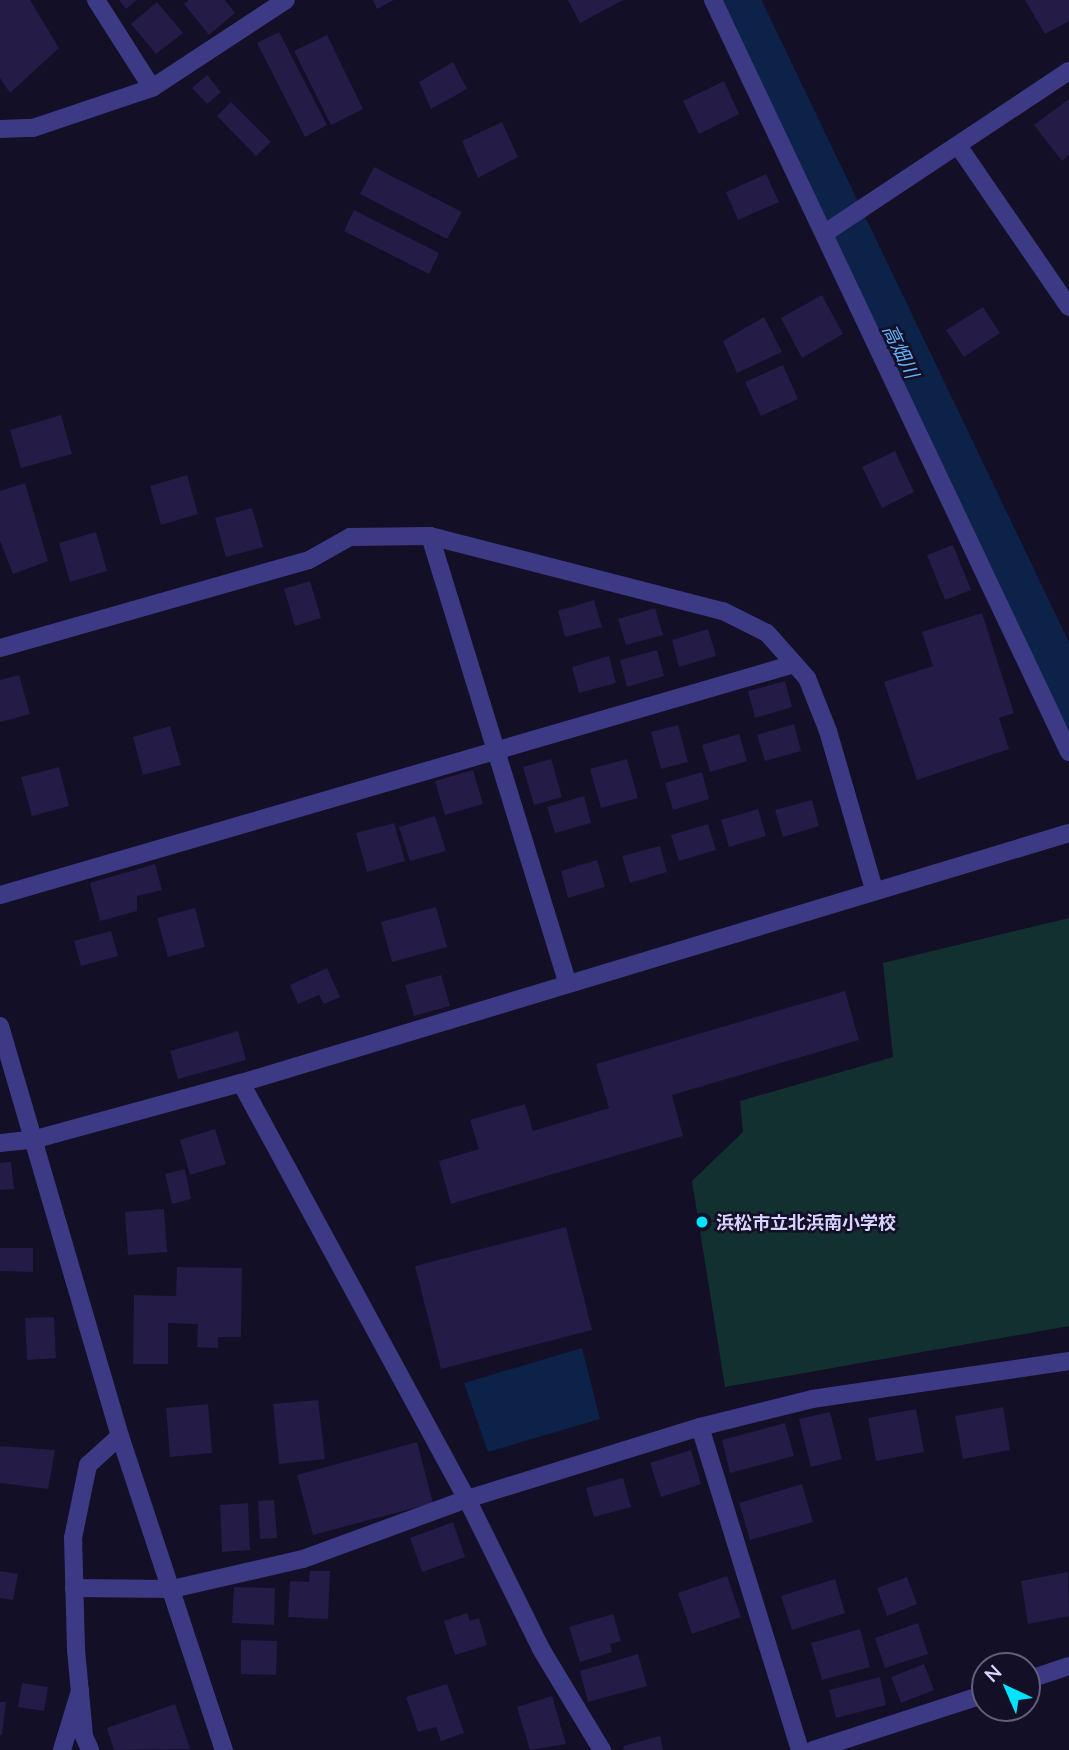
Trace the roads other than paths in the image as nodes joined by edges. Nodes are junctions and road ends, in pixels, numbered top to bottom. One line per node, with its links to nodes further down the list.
1 (96, 0): 5 (street)
2 (286, 0): 5 (street)
3 (713, 0): 8 (street)
4 (1069, 71): 7 (street)
5 (152, 88): 6 (street)
6 (0, 130)
7 (959, 146): 8 (street); 9 (street)
8 (835, 228): 14 (street)
9 (1069, 307)
10 (430, 536): 11 (street); 12 (street); 13 (street)
11 (0, 648)
12 (794, 664): 13 (street); 16 (street)
13 (497, 747): 17 (street); 18 (street)
14 (1069, 752)
15 (1069, 833): 16 (street)
16 (874, 890): 18 (street)
17 (0, 895)
18 (568, 984): 20 (street)
19 (0, 1026): 21 (street)
20 (241, 1083): 21 (street); 26 (street)
21 (36, 1139): 22 (street); 25 (street)
22 (0, 1143)
23 (1069, 1361): 24 (street)
24 (700, 1427): 26 (street); 37 (street)
25 (120, 1436): 27 (street); 28 (street)
26 (467, 1499): 28 (street); 36 (street)
27 (74, 1588): 28 (street); 31 (street)
28 (172, 1590): 35 (street)
29 (1069, 1666): 30 (street)
30 (1041, 1675)
31 (80, 1691): 33 (street); 34 (street)
32 (971, 1699): 38 (street)
33 (62, 1750)
34 (90, 1750)
35 (224, 1750)
36 (602, 1750)
37 (800, 1750)
38 (813, 1750)

